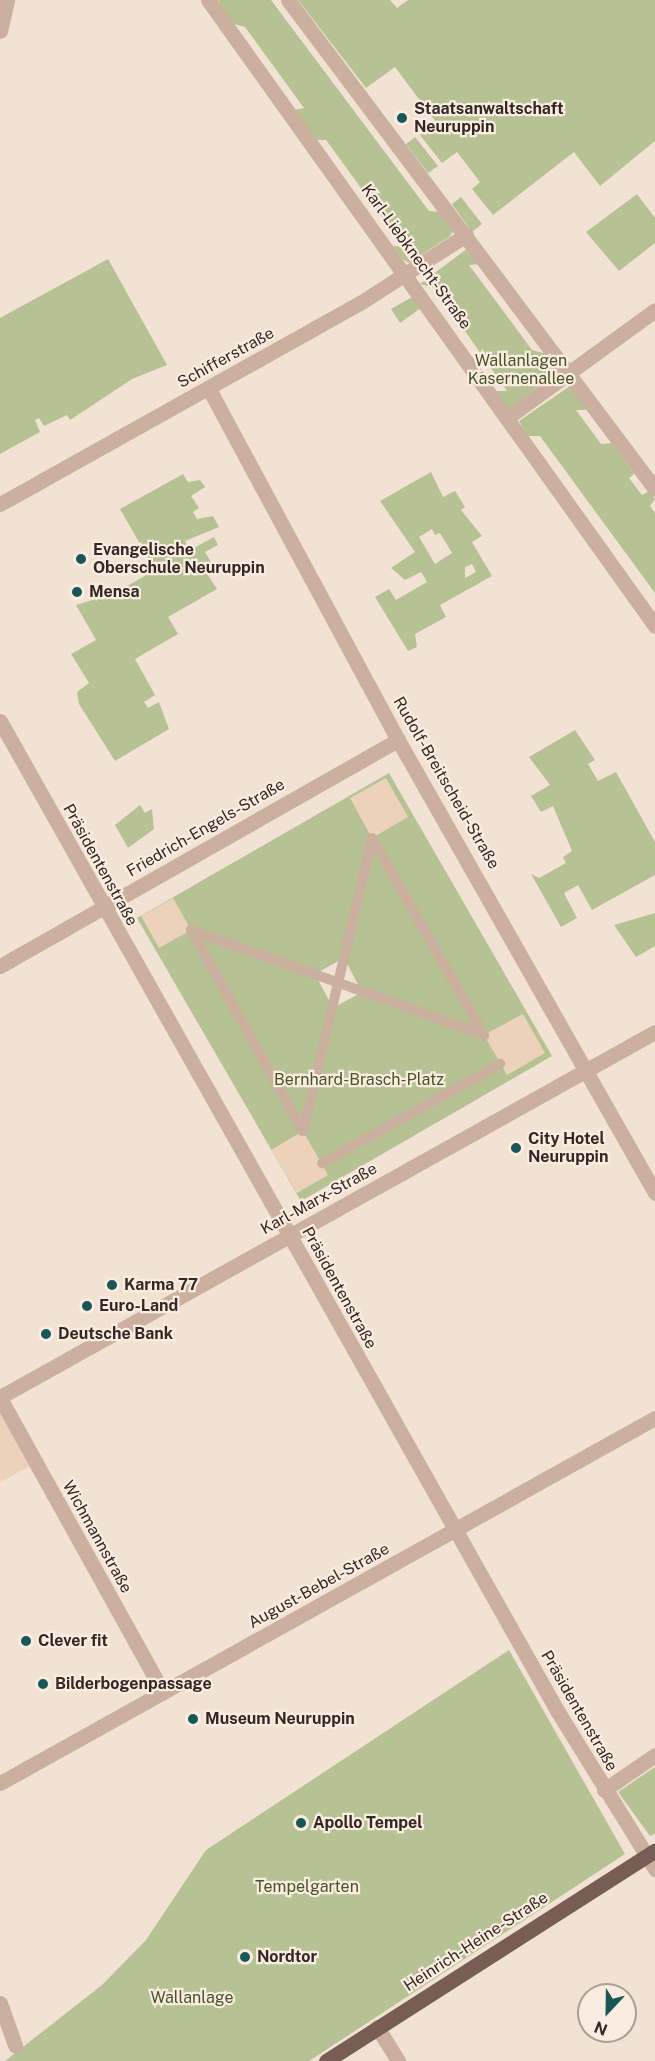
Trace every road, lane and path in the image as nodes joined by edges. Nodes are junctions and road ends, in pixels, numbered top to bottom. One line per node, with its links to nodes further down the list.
1 (7, 0): 4 (street)
2 (208, 0): 6 (street, Karl-Liebknecht-Straße)
3 (288, 0): 5 (street)
4 (0, 31)
5 (466, 235): 6 (street, Schifferstraße); 8 (street)
6 (409, 274): 9 (street, Schifferstraße); 10 (street, Karl-Liebknecht-Straße)
7 (655, 310): 8 (street)
8 (567, 372): 10 (street); 11 (street)
9 (209, 389): 12 (street, Schifferstraße); 15 (street, Rudolf-Breitscheid-Straße)
10 (507, 418): 13 (street, Karl-Liebknecht-Straße)
11 (655, 489)
12 (0, 504)
13 (655, 626)
14 (0, 721): 16 (street, Präsidentenstraße)
15 (398, 740): 16 (street, Friedrich-Engels-Straße); 21 (street, Rudolf-Breitscheid-Straße)
16 (103, 908): 17 (street, Friedrich-Engels-Straße); 24 (street, Präsidentenstraße)
17 (0, 966)
18 (338, 982): 18 (street); 18 (street)
19 (655, 1032): 21 (street, Karl-Marx-Straße)
20 (500, 1064): 22 (street)
21 (587, 1069): 23 (street, Rudolf-Breitscheid-Straße); 24 (street, Karl-Marx-Straße)
22 (322, 1163)
23 (655, 1192)
24 (289, 1236): 25 (street, Karl-Marx-Straße); 27 (street, Präsidentenstraße)
25 (0, 1398): 28 (street, Wichmannstraße)
26 (655, 1418): 27 (street, August-Bebel-Straße)
27 (455, 1531): 28 (street, August-Bebel-Straße); 31 (street, Präsidentenstraße)
28 (163, 1692): 30 (street, August-Bebel-Straße)
29 (655, 1755): 31 (street)
30 (0, 1784)
31 (604, 1790): 32 (street, Präsidentenstraße)
32 (650, 1853): 33 (street, Präsidentenstraße); 35 (main road, Heinrich-Heine-Straße)
33 (655, 1869)
34 (0, 2003): 36 (street)
35 (376, 2027): 37 (main road, Heinrich-Heine-Straße); 38 (street)
36 (15, 2044)
37 (326, 2061)
38 (399, 2061)

